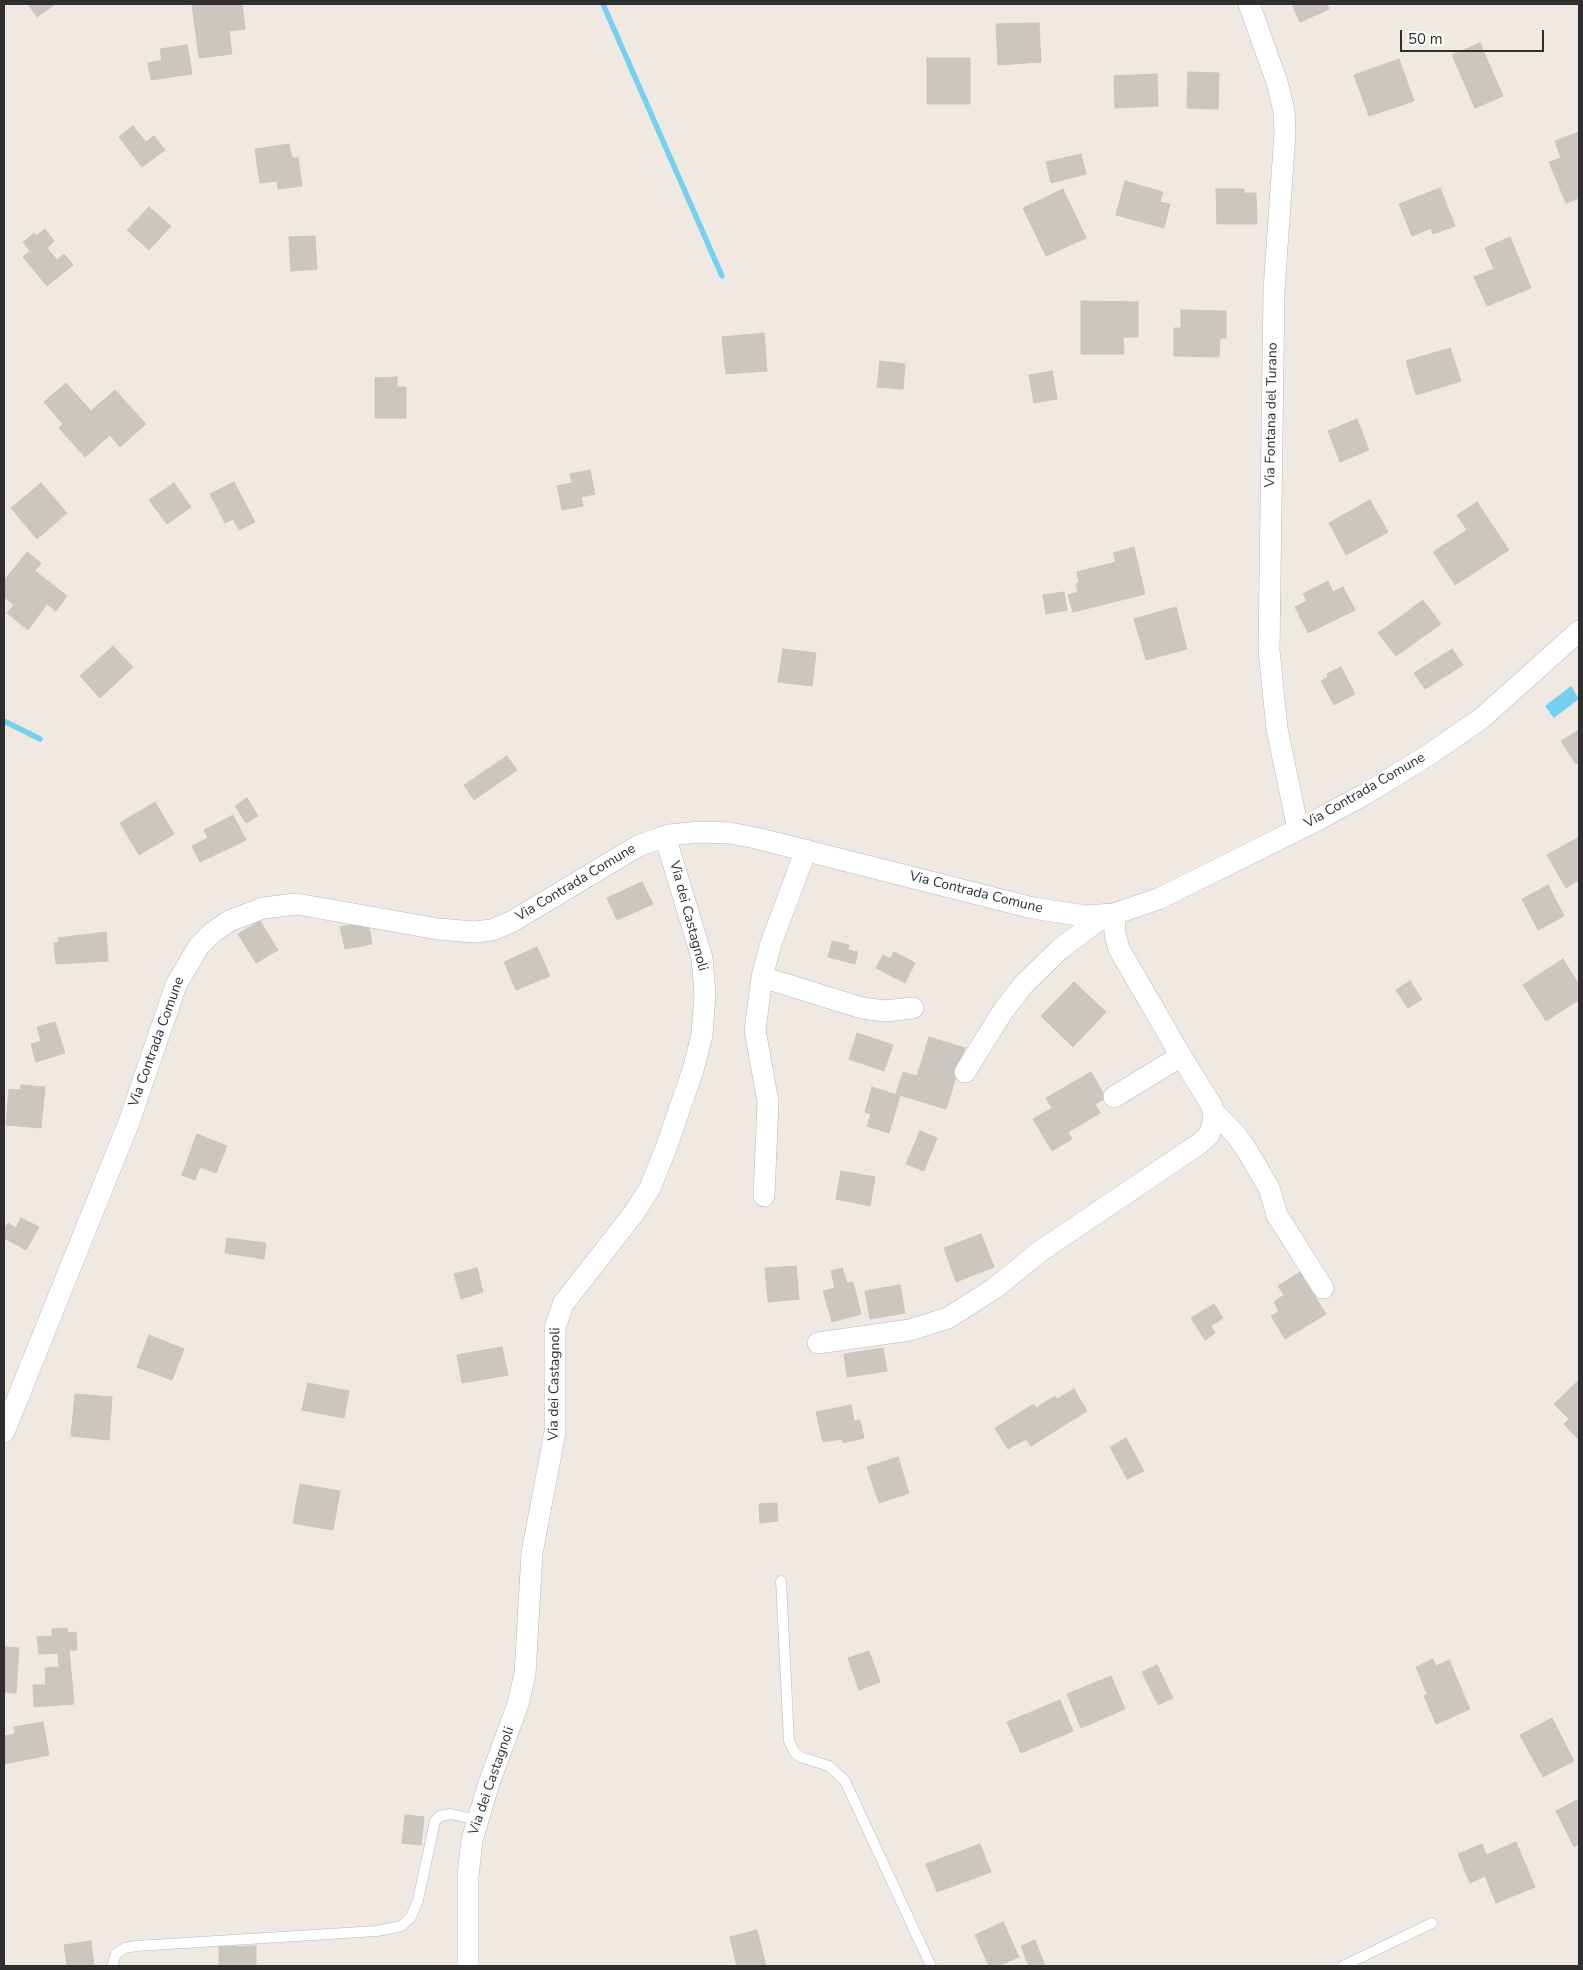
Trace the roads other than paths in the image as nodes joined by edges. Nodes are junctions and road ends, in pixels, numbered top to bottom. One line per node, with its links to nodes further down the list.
1 (1249, 4): 3 (street, Via Fontana del Turano)
2 (1579, 631): 3 (street, Via Contrada Comune)
3 (1298, 829): 6 (street, Via Contrada Comune)
4 (665, 836): 5 (street, Via Contrada Comune); 16 (street, Via Contrada Comune); 18 (street, Via dei Castagnoli)
5 (806, 850): 6 (street, Via Contrada Comune); 7 (street)
6 (1110, 914): 9 (street); 10 (street)
7 (762, 977): 8 (street); 13 (street)
8 (913, 1008)
9 (1181, 1056): 11 (street); 12 (street)
10 (965, 1072)
11 (1114, 1097)
12 (1214, 1112): 14 (street); 15 (street)
13 (764, 1196)
14 (1323, 1288)
15 (818, 1343)
16 (4, 1432)
17 (781, 1581): 22 (lane)
18 (477, 1820): 20 (lane); 21 (street, Via dei Castagnoli)
19 (1432, 1923): 23 (lane)
20 (112, 1966)
21 (468, 1966)
22 (931, 1966)
23 (1343, 1966)

